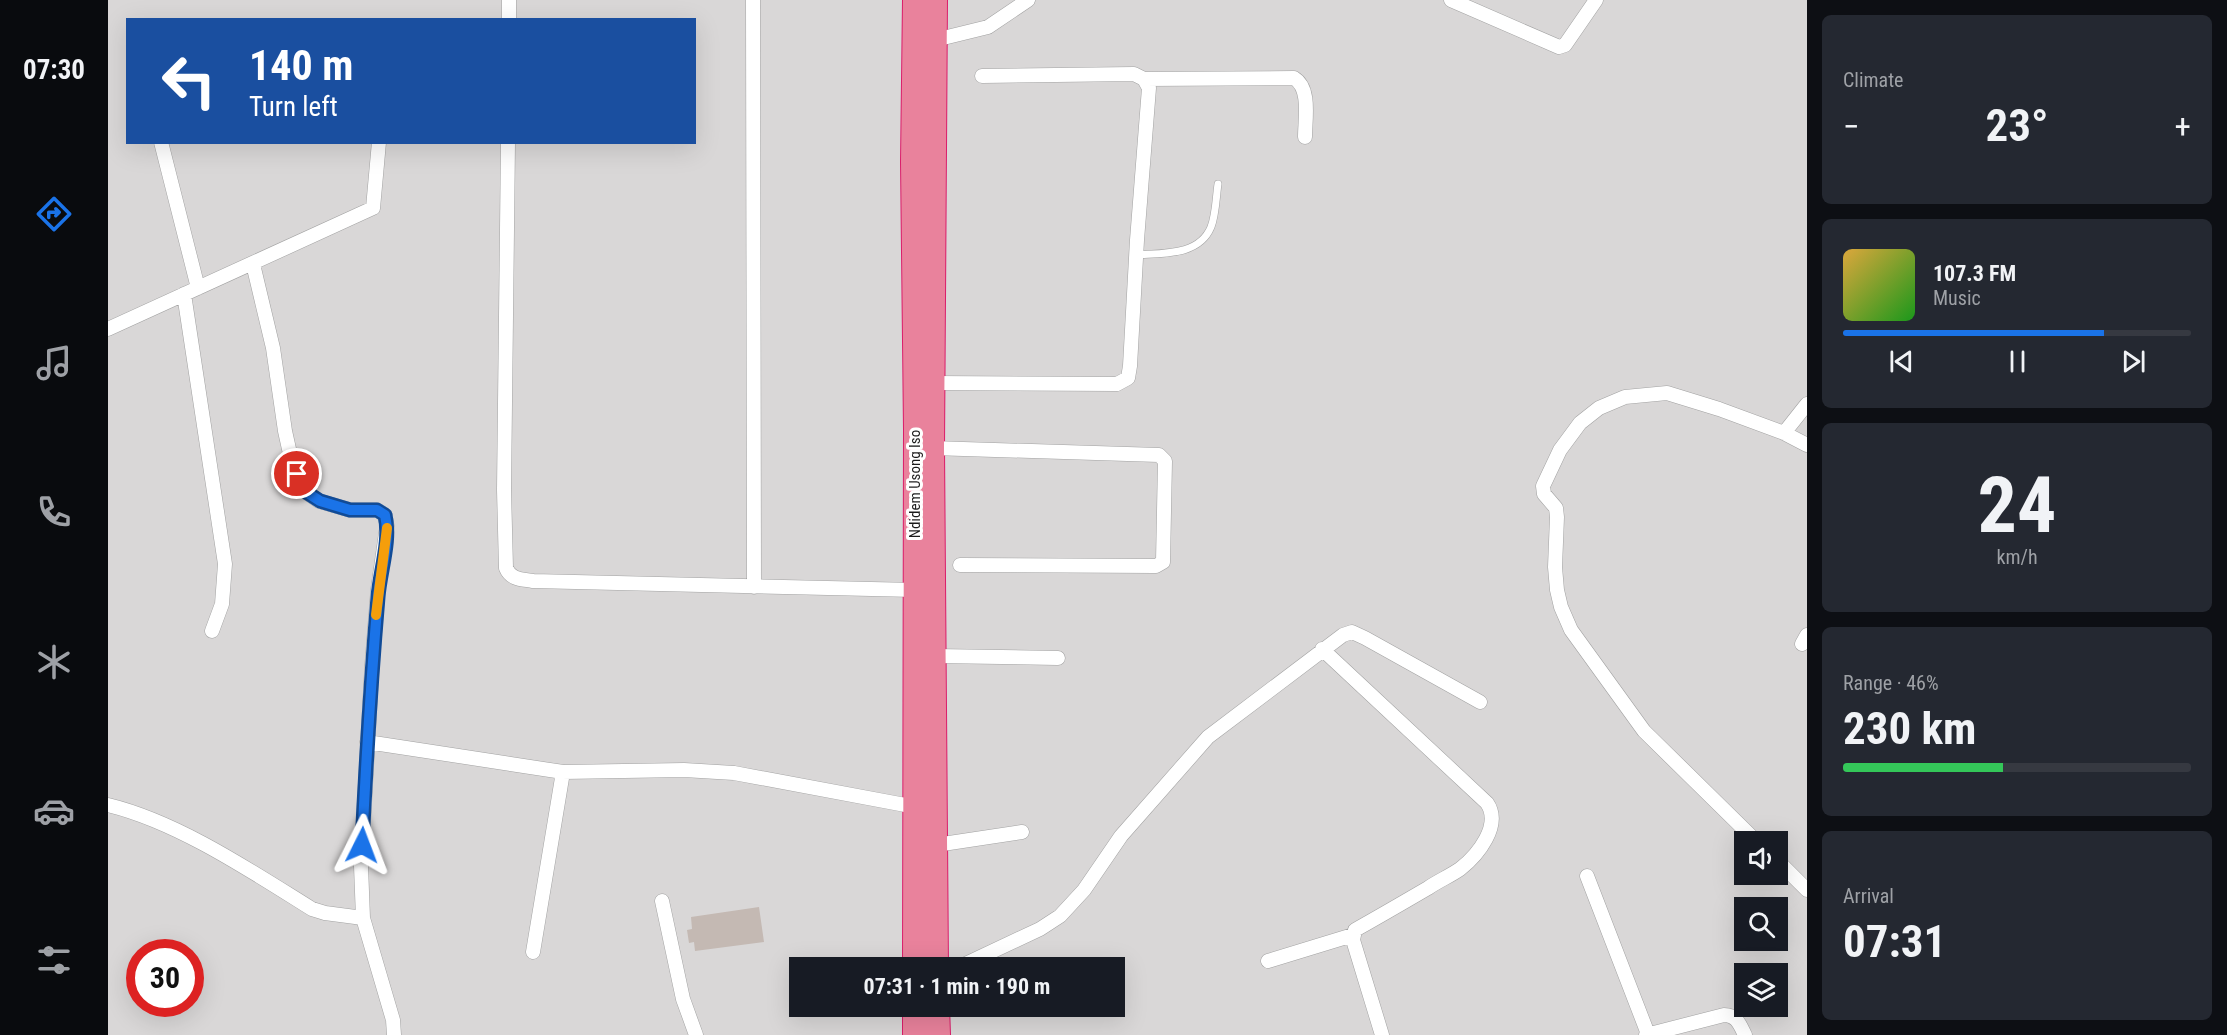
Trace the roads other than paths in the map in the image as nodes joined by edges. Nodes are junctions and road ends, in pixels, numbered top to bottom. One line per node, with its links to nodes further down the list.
1 (509, 0): 9 (street)
2 (753, 0): 29 (street)
3 (915, 0): 30 (highway, Ndidem Usong Iso)
4 (935, 0): 10 (highway, Ndidem Usong Iso)
5 (1028, 0): 10 (street)
6 (1451, 0): 8 (street)
7 (1596, 0): 8 (street)
8 (1479, 5)
9 (509, 18)
10 (934, 40): 23 (highway, Ndidem Usong Iso)
11 (982, 76): 12 (street)
12 (1144, 79): 13 (street); 18 (street)
13 (1305, 137)
14 (162, 144): 20 (street)
15 (379, 144): 19 (street)
16 (508, 144): 29 (street)
17 (1218, 184): 18 (lane)
18 (1136, 255): 23 (street)
19 (253, 264): 20 (street); 36 (street)
20 (198, 288): 21 (street)
21 (184, 294): 22 (street); 31 (street)
22 (108, 329)
23 (933, 383): 27 (highway, Ndidem Usong Iso)
24 (1807, 404): 25 (street)
25 (1784, 433): 26 (street); 40 (street)
26 (1807, 444)
27 (932, 448): 28 (street); 33 (highway, Ndidem Usong Iso)
28 (960, 566)
29 (754, 587): 30 (street)
30 (915, 590): 39 (highway, Ndidem Usong Iso)
31 (212, 631)
32 (1322, 649): 35 (street); 48 (street); 52 (street)
33 (935, 656): 34 (street); 42 (highway, Ndidem Usong Iso)
34 (1058, 658)
35 (1480, 702)
36 (367, 742): 37 (street); 47 (street)
37 (563, 772): 39 (street); 49 (street)
38 (108, 805): 47 (street)
39 (916, 807): 50 (highway, Ndidem Usong Iso)
40 (1746, 831)
41 (1022, 832): 42 (street)
42 (936, 844): 51 (highway, Ndidem Usong Iso)
43 (1788, 871): 45 (street)
44 (1587, 876): 61 (street)
45 (1807, 890)
46 (662, 901): 57 (street)
47 (363, 918): 56 (street)
48 (1353, 935): 53 (street); 60 (street)
49 (533, 952)
50 (915, 957)
51 (936, 957)
52 (980, 957)
53 (1269, 961)
54 (915, 1017): 58 (highway)
55 (937, 1017): 59 (highway)
56 (394, 1035)
57 (696, 1035)
58 (915, 1035)
59 (938, 1035)
60 (1382, 1035)
61 (1647, 1035): 62 (street)
62 (1745, 1035)

